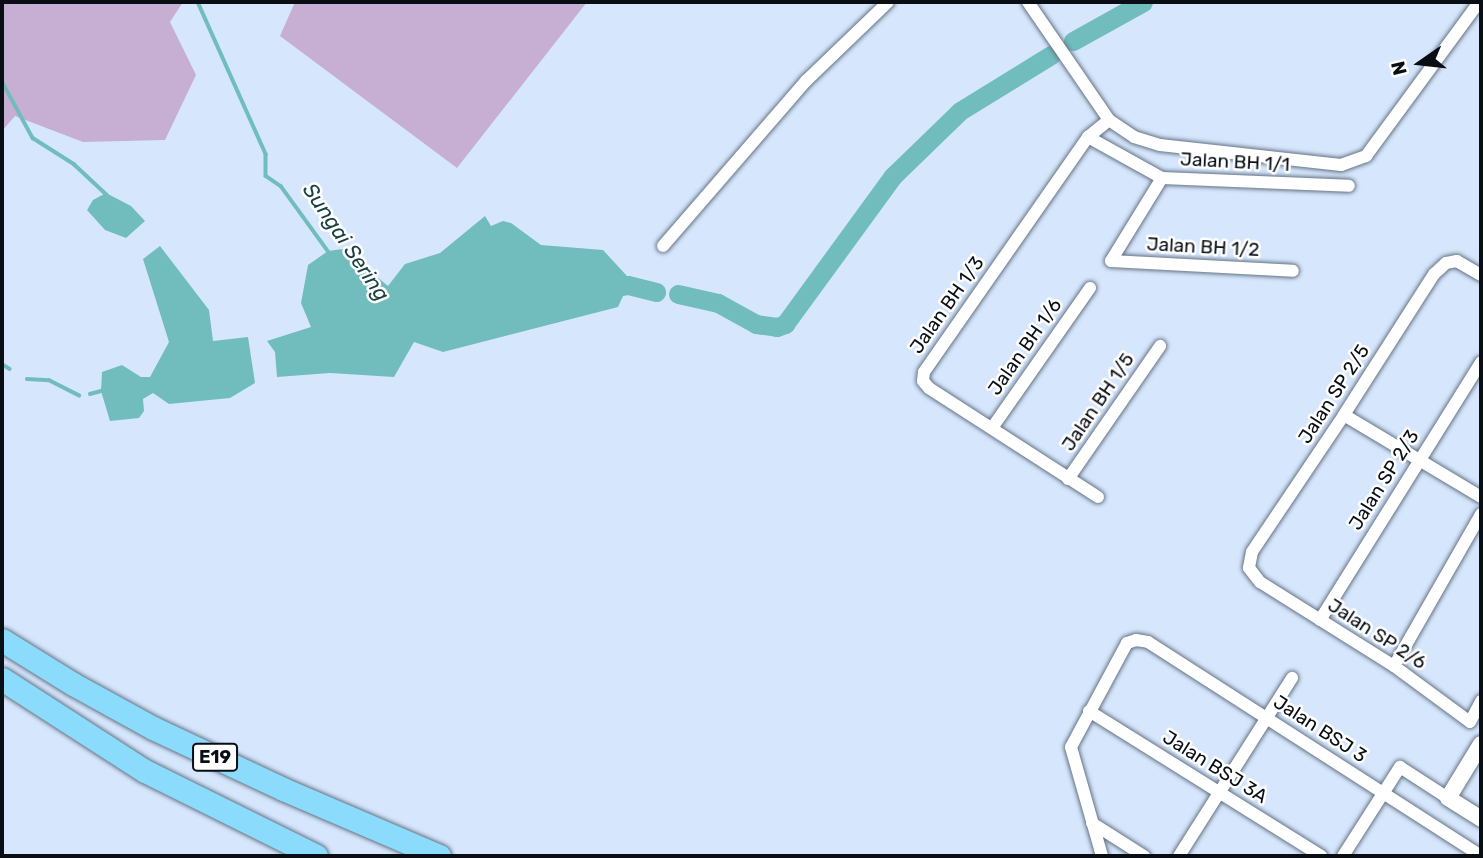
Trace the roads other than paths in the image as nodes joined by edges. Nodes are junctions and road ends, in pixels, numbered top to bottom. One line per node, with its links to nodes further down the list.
1 (888, 2): 8 (street)
2 (1028, 2): 4 (street)
3 (1479, 2): 4 (street)
4 (1109, 120): 5 (street, Jalan BH 1/3)
5 (1088, 137): 6 (street, Jalan BH 1/1); 15 (street, Jalan BH 1/3)
6 (1162, 178): 7 (street, Jalan BH 1/1); 9 (street, Jalan BH 1/2)
7 (1349, 186)
8 (663, 246)
9 (1293, 271)
10 (1481, 275): 14 (street, Jalan SP 2/5)
11 (1090, 288): 15 (street, Jalan BH 1/6)
12 (1160, 346): 17 (street, Jalan BH 1/5)
13 (1481, 362): 16 (street, Jalan SP 2/3)
14 (1344, 415): 16 (street); 21 (street, Jalan SP 2/5)
15 (992, 428): 17 (street, Jalan BH 1/3)
16 (1419, 460): 19 (street); 22 (street, Jalan SP 2/3)
17 (1068, 480): 18 (street, Jalan BH 1/3)
18 (1098, 497)
19 (1481, 498)
20 (1481, 514): 24 (street)
21 (1260, 582): 22 (street, Jalan SP 2/6)
22 (1320, 620): 24 (street, Jalan SP 2/6)
23 (2, 640): 39 (highway, E19)
24 (1394, 666): 27 (street, Jalan SP 2/6)
25 (1292, 678): 29 (street)
26 (2, 679): 34 (highway, E19)
27 (1481, 701)
28 (1089, 711): 29 (street, Jalan BSJ 3); 31 (street, Jalan BSJ 3A); 36 (street)
29 (1268, 718): 31 (street); 32 (street, Jalan BSJ 3)
30 (1481, 744): 33 (street)
31 (1220, 793): 42 (street); 43 (street, Jalan BSJ 3A)
32 (1383, 793): 33 (street); 44 (street); 45 (street, Jalan BSJ 3)
33 (1448, 798): 35 (street)
34 (237, 818): 37 (highway); 38 (highway, E19)
35 (1481, 819)
36 (1092, 823): 40 (street); 41 (street)
37 (288, 856)
38 (316, 856)
39 (439, 856)
40 (1102, 856)
41 (1144, 856)
42 (1178, 856)
43 (1321, 856)
44 (1343, 856)
45 (1481, 856)

